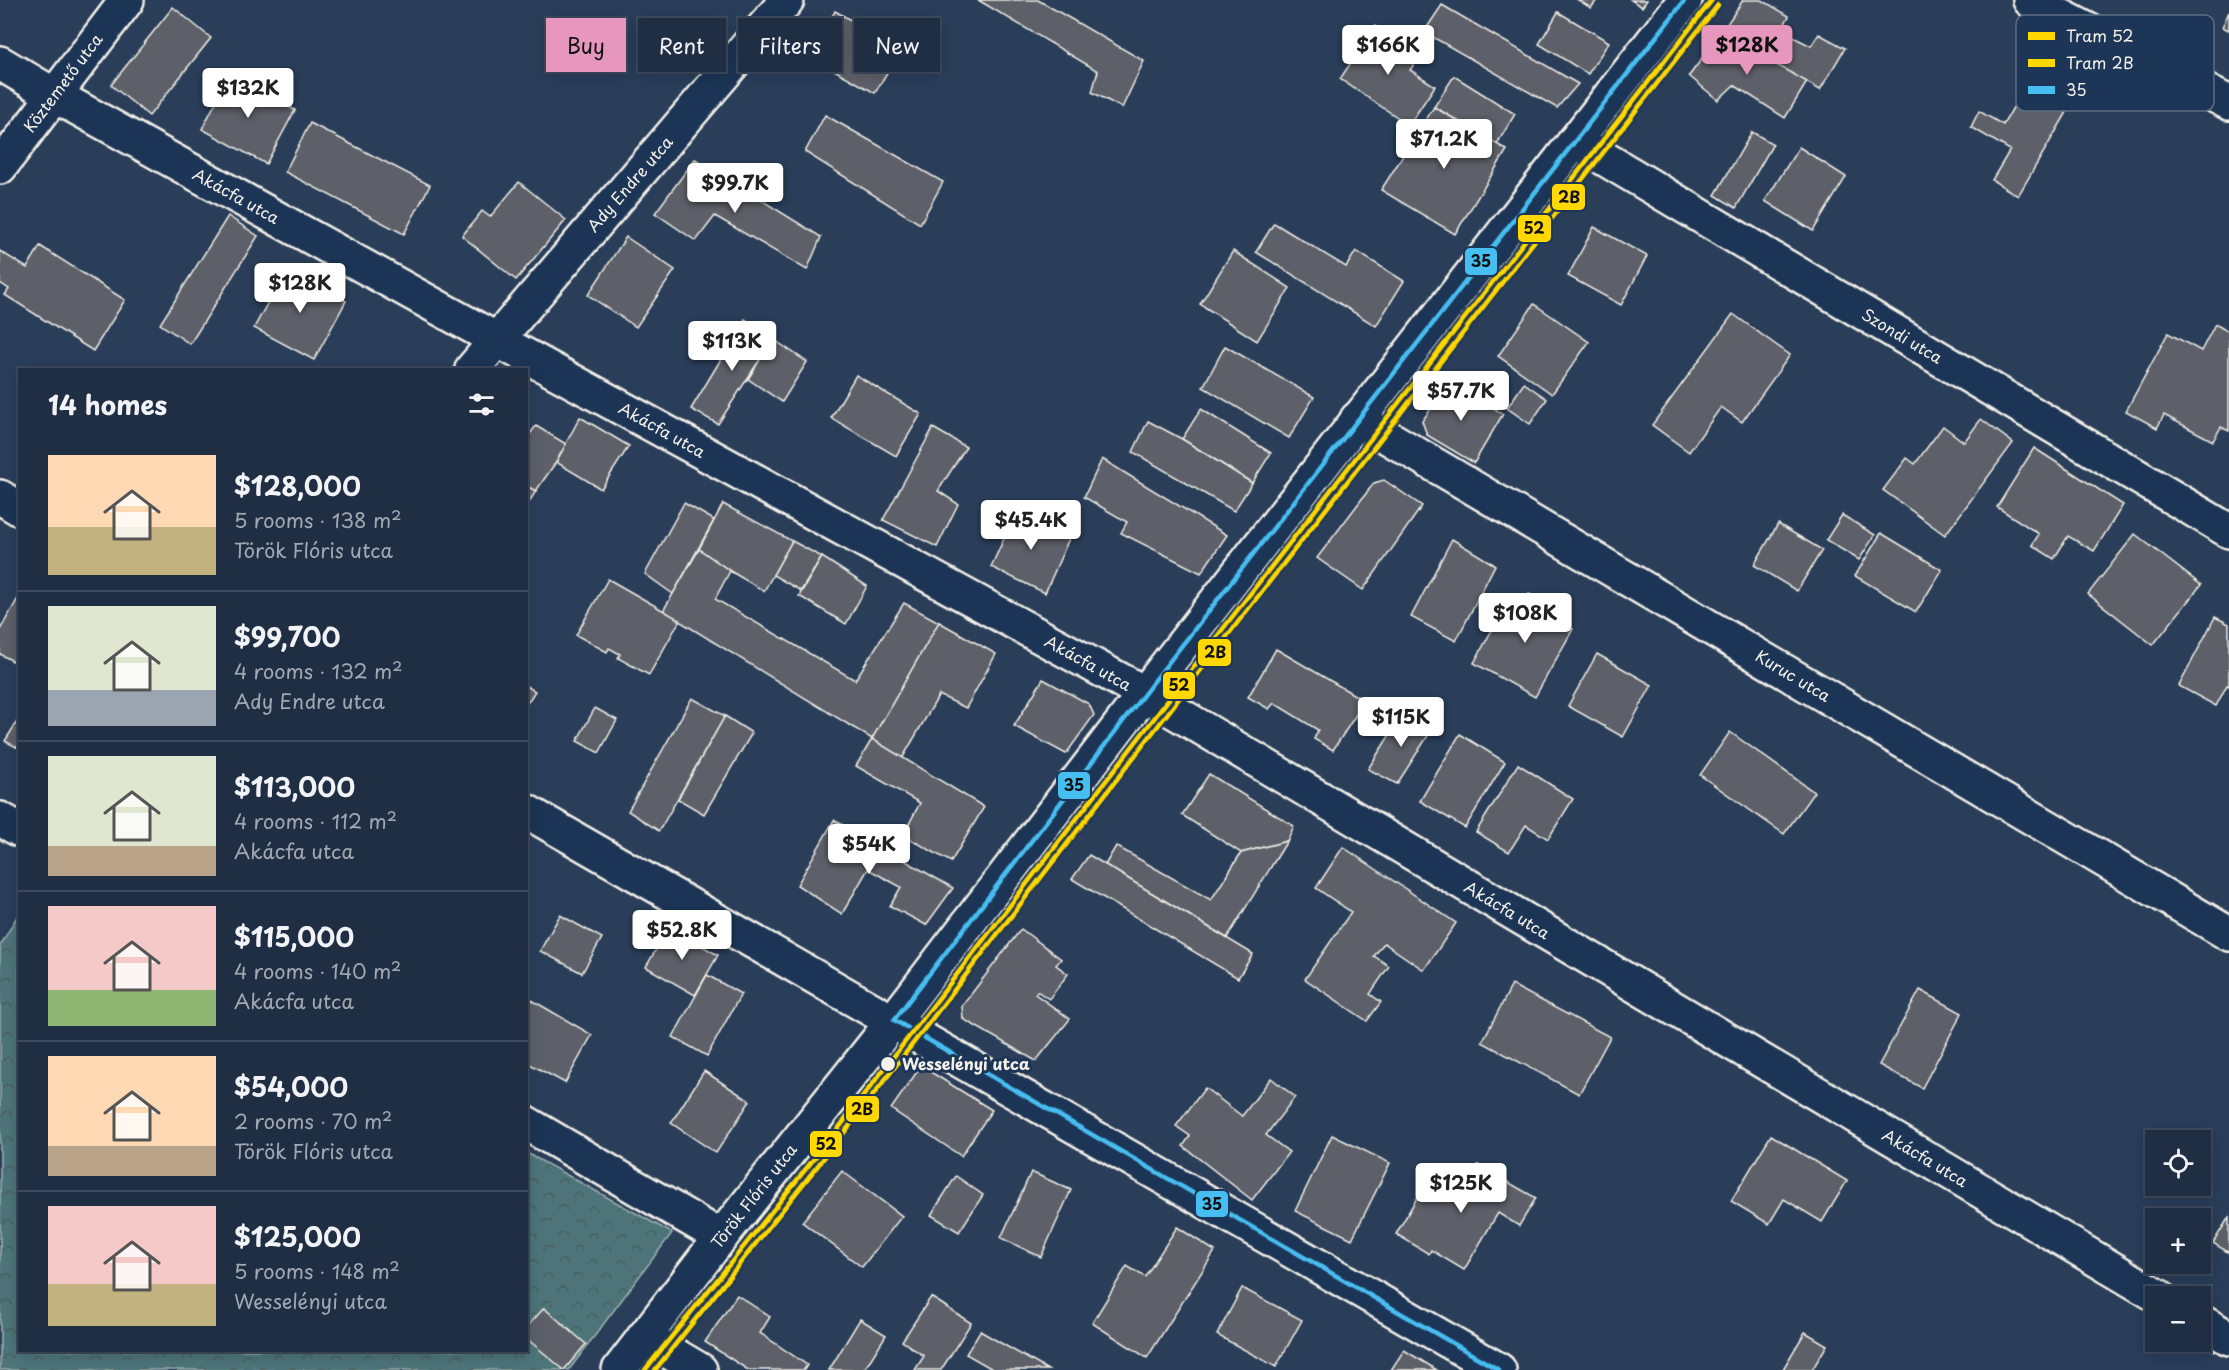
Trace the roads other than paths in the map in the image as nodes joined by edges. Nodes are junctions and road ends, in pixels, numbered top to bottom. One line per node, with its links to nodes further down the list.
1 (127, 0): 7 (street, Köztemető utca)
2 (787, 0): 12 (street, Ady Endre utca)
3 (1685, 0): 10 (street, Török Flóris utca)
4 (2030, 0): 5 (street)
5 (2059, 15)
6 (0, 63): 7 (street, Akácfa utca)
7 (54, 95): 11 (street, Köztemető utca); 12 (street, Akácfa utca)
8 (2214, 95): 9 (street)
9 (2229, 103)
10 (1575, 141): 14 (street, Török Flóris utca); 17 (street, Szondi utca)
11 (0, 167)
12 (497, 340): 13 (street, Ady Endre utca); 18 (street, Akácfa utca)
13 (473, 368)
14 (1357, 419): 18 (street, Török Flóris utca); 22 (street, Kuruc utca)
15 (0, 497): 16 (street)
16 (18, 508)
17 (2229, 531)
18 (1144, 694): 23 (street, Török Flóris utca); 26 (street, Akácfa utca)
19 (528, 812): 23 (street)
20 (0, 819): 21 (street)
21 (18, 829)
22 (2229, 934)
23 (894, 1020): 25 (street, Török Flóris utca); 32 (street)
24 (528, 1124): 25 (street)
25 (721, 1237): 28 (street, Török Flóris utca)
26 (2145, 1288)
27 (2211, 1327): 29 (street)
28 (644, 1337): 30 (street, Török Flóris utca); 31 (street)
29 (2229, 1338)
30 (619, 1370)
31 (700, 1370)
32 (1499, 1370)

